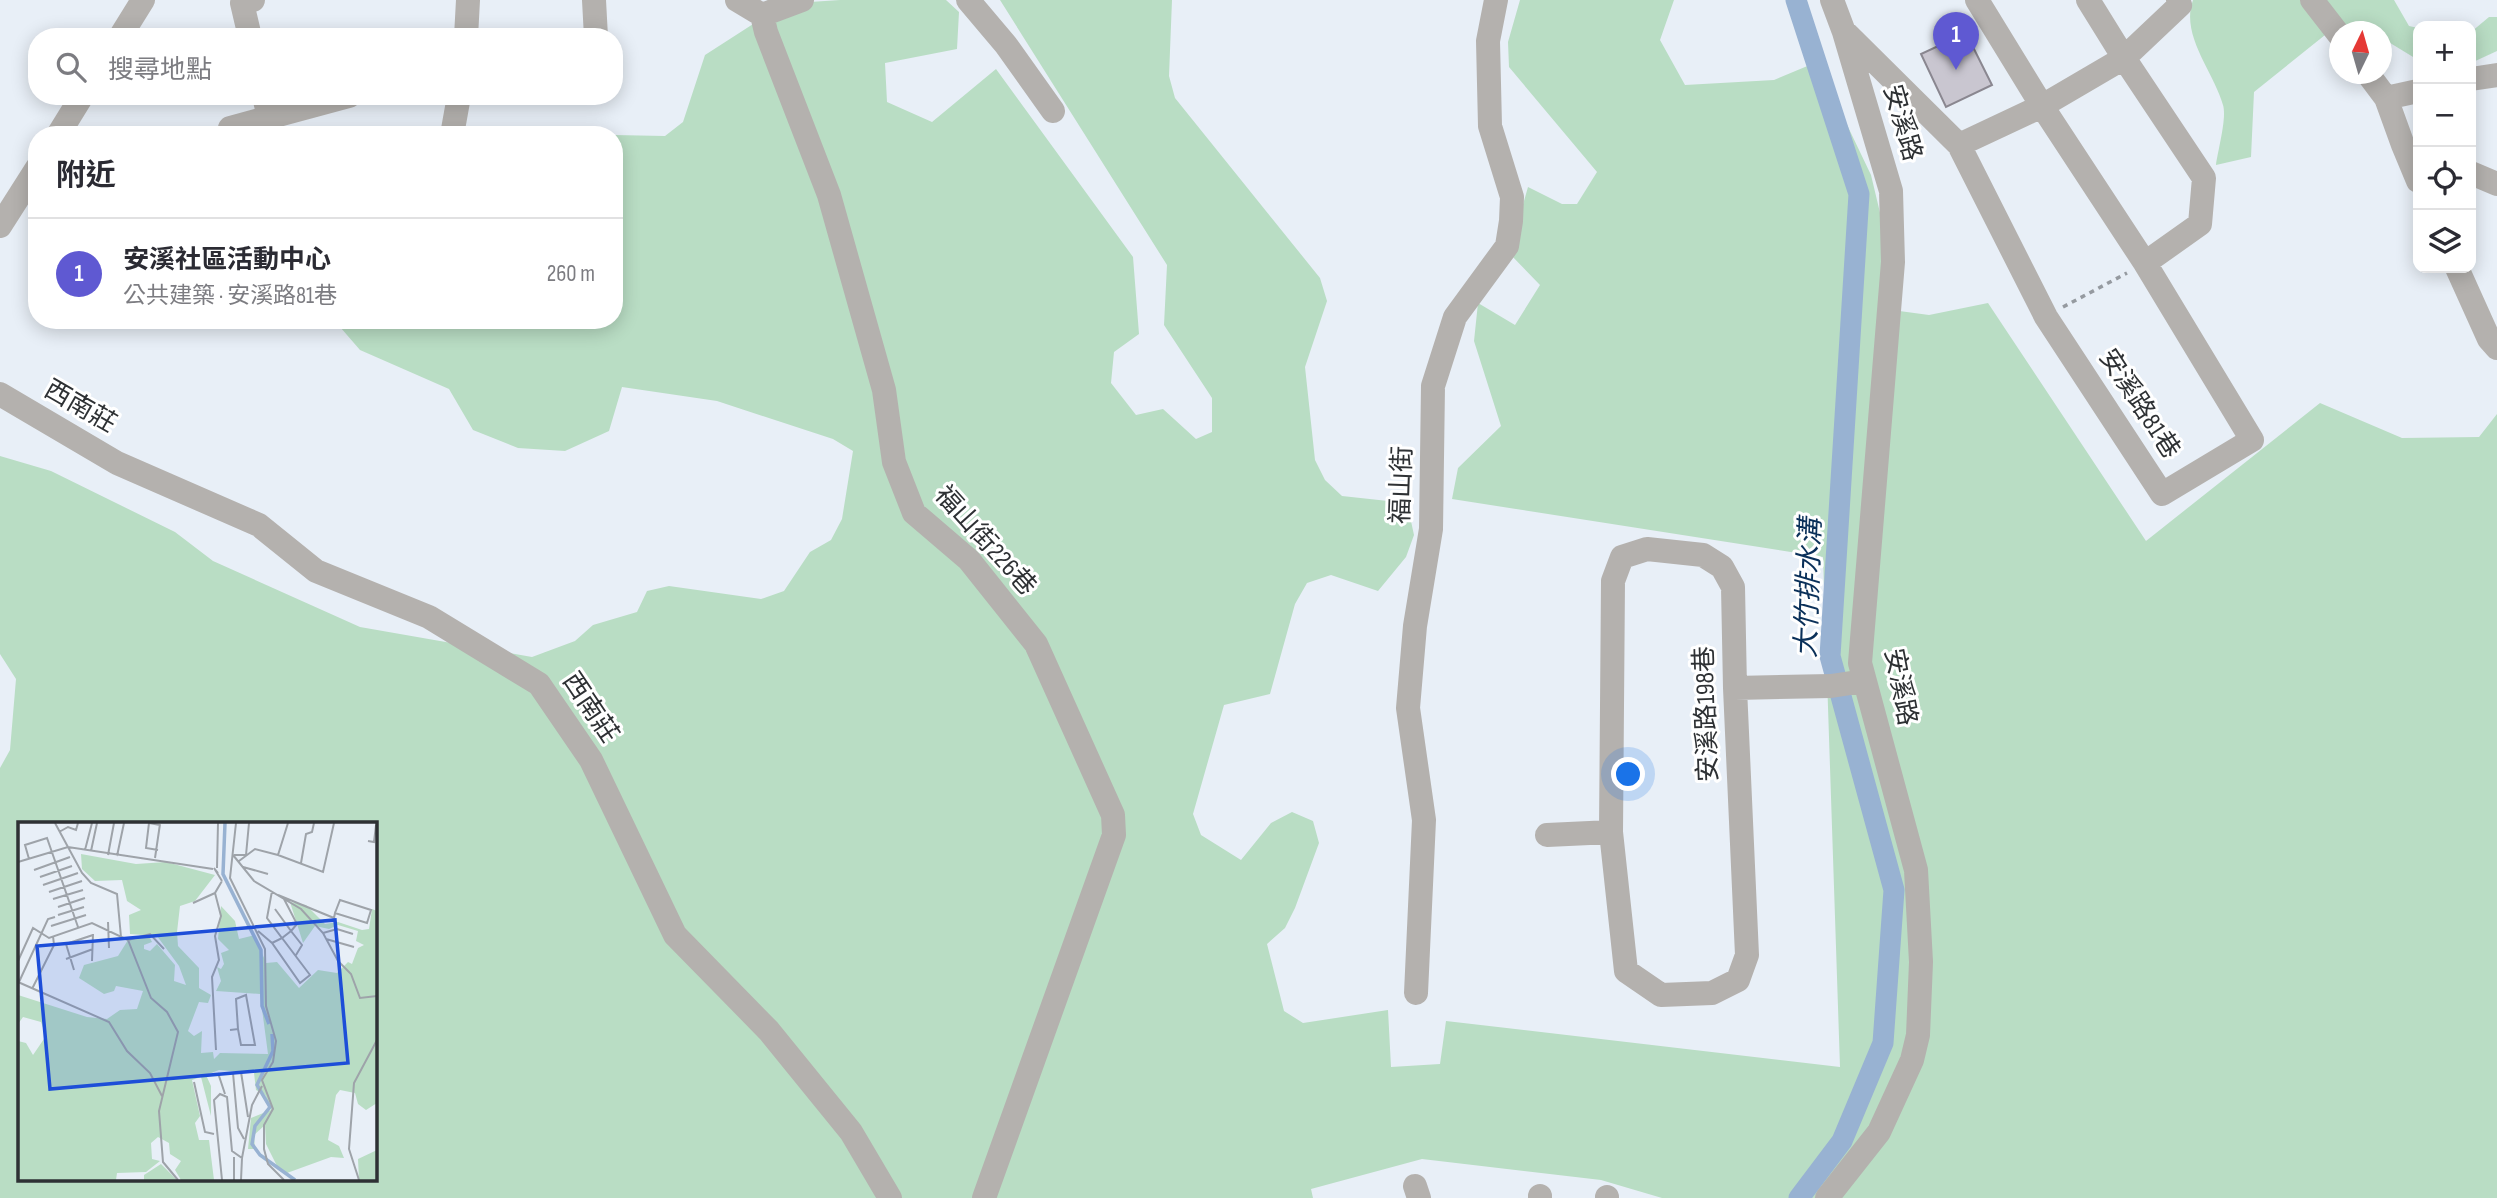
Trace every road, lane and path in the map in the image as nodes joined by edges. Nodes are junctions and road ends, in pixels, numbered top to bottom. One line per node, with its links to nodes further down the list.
1 (142, 0): 16 (street)
2 (468, 0): 18 (street)
3 (594, 0): 19 (street)
4 (737, 0): 14 (street)
5 (802, 0): 14 (street)
6 (968, 0): 31 (street)
7 (1496, 0): 51 (street, 福山街)
8 (1832, 0): 20 (street, 安溪路)
9 (1977, 0): 30 (street, 安溪路81巷)
10 (2088, 0): 21 (street)
11 (2178, 0): 21 (street)
12 (2312, 0): 15 (street)
13 (247, 1): 17 (street)
14 (762, 15): 53 (street, 福山街226巷)
15 (2329, 22)
16 (125, 28)
17 (249, 28)
18 (466, 28)
19 (596, 28)
20 (1844, 32): 36 (street, 安溪路81巷); 47 (street, 安溪路)
21 (2124, 58): 30 (street); 42 (street)
22 (2497, 75): 23 (street)
23 (2476, 78)
24 (2376, 84): 26 (street)
25 (2413, 92): 26 (street)
26 (2386, 98): 37 (street)
27 (76, 105): 33 (street)
28 (313, 105): 32 (street)
29 (457, 105): 35 (street)
30 (2042, 106): 36 (street); 42 (street, 安溪路81巷)
31 (1053, 111)
32 (268, 116): 34 (street)
33 (64, 126)
34 (236, 126)
35 (454, 126)
36 (1959, 145): 44 (street, 安溪路81巷)
37 (2410, 148)
38 (2476, 175): 40 (street)
39 (28, 182): 41 (street)
40 (2497, 184)
41 (0, 226)
42 (2145, 263): 44 (path); 44 (street, 安溪路81巷)
43 (2459, 273): 45 (street)
44 (2046, 317)
45 (2497, 348)
46 (0, 394): 52 (street, 西南莊)
47 (1849, 684): 48 (street); 54 (street, 安溪路)
48 (1735, 688): 49 (street, 安溪路198巷); 49 (street, 安溪路198巷)
49 (1611, 832): 50 (street)
50 (1547, 835)
51 (1416, 993)
52 (890, 1198)
53 (984, 1198)
54 (1827, 1198)

